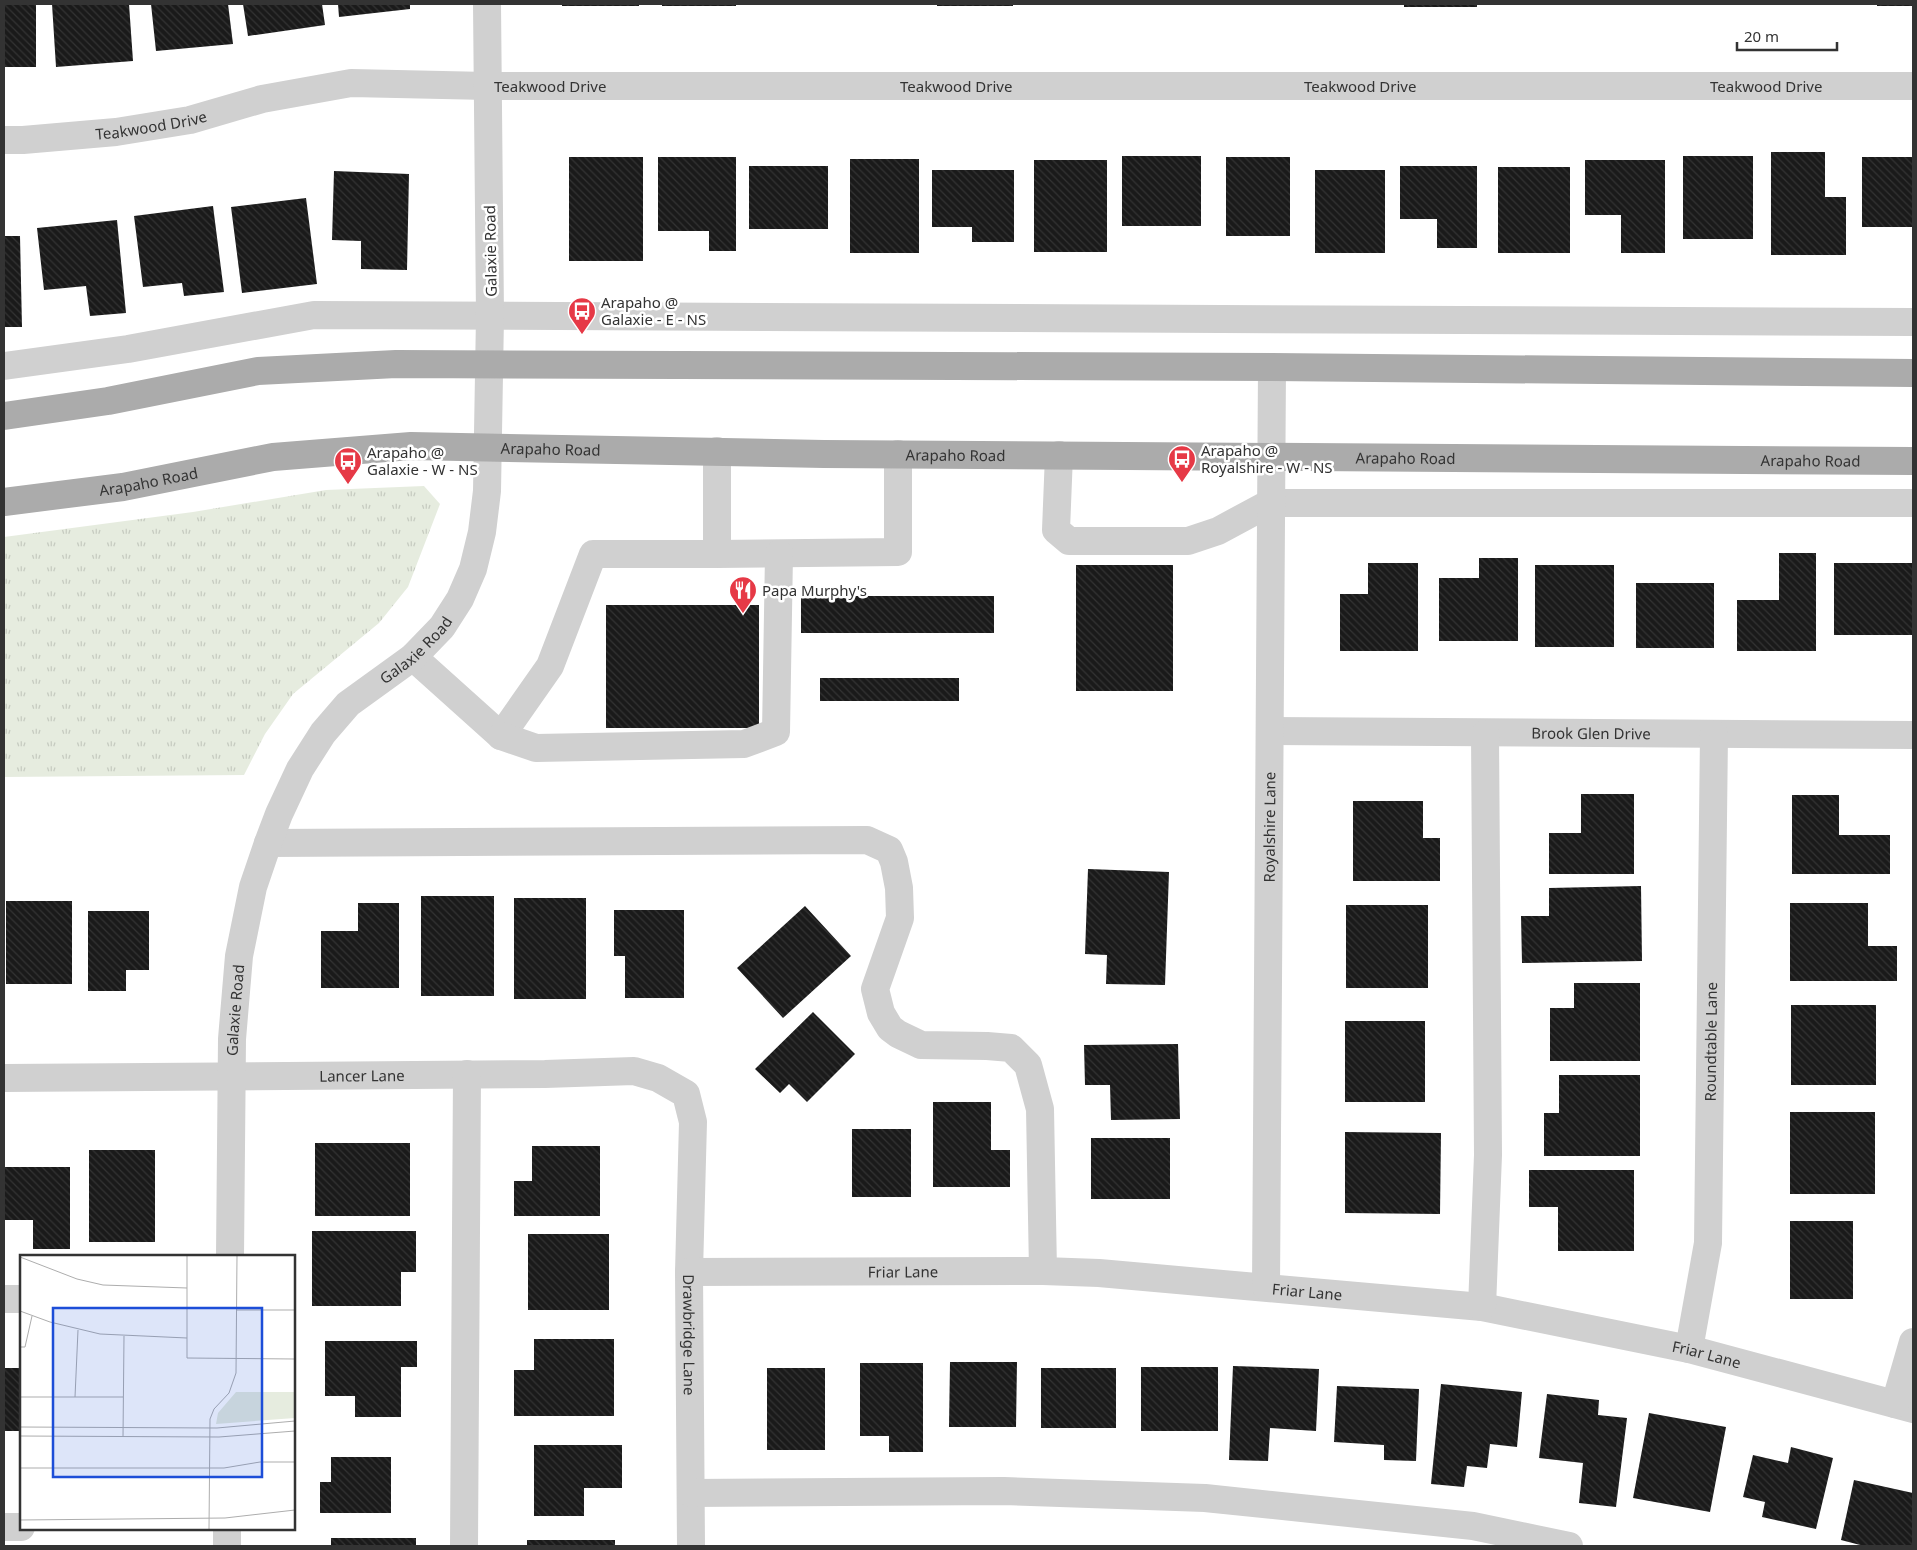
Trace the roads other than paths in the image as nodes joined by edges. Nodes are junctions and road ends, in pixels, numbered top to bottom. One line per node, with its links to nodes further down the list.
1 (488, 4): 2 (street, Galaxie Road)
2 (488, 86): 3 (street, Teakwood Drive); 4 (street, Teakwood Drive); 5 (street, Galaxie Road)
3 (1913, 86)
4 (4, 140)
5 (490, 316): 6 (street); 7 (street, Galaxie Road); 8 (street)
6 (1913, 322)
7 (489, 363): 9 (main road); 11 (main road); 12 (street, Galaxie Road)
8 (4, 366)
9 (1272, 367): 10 (main road); 16 (street, Royalshire Lane)
10 (1913, 373)
11 (4, 416)
12 (486, 448): 13 (main road, Arapaho Road); 18 (main road, Arapaho Road); 23 (street, Galaxie Road)
13 (718, 452): 14 (main road, Arapaho Road); 21 (street)
14 (898, 454): 15 (main road, Arapaho Road); 22 (street)
15 (1058, 455): 16 (main road, Arapaho Road); 19 (street)
16 (1270, 457): 17 (main road, Arapaho Road); 19 (street, Royalshire Lane)
17 (1913, 460)
18 (4, 502)
19 (1270, 503): 20 (street); 24 (street, Royalshire Lane)
20 (1913, 503)
21 (718, 554): 22 (street); 28 (street)
22 (779, 554): 28 (street)
23 (413, 657): 28 (street); 29 (street, Galaxie Road)
24 (1270, 731): 25 (street, Brook Glen Drive); 37 (street, Royalshire Lane)
25 (1485, 734): 26 (street, Brook Glen Drive); 40 (street)
26 (1714, 734): 27 (street, Brook Glen Drive); 42 (street, Roundtable Lane)
27 (1913, 735)
28 (501, 736)
29 (268, 843): 32 (street, Galaxie Road); 35 (street)
30 (467, 1074): 32 (street, Lancer Lane); 33 (street, Lancer Lane); 49 (street)
31 (4, 1078): 32 (street, Lancer Lane)
32 (231, 1078): 34 (street, Galaxie Road)
33 (693, 1122): 36 (street, Drawbridge Lane)
34 (230, 1255)
35 (1044, 1271): 36 (street, Friar Lane); 37 (street, Friar Lane)
36 (689, 1272): 44 (street, Drawbridge Lane)
37 (1266, 1287): 40 (street, Friar Lane)
38 (4, 1299): 39 (street)
39 (20, 1299)
40 (1482, 1307): 42 (street, Friar Lane)
41 (1913, 1342): 43 (street)
42 (1689, 1349): 43 (street, Friar Lane)
43 (1904, 1406)
44 (691, 1493): 50 (street, Drawbridge Lane); 51 (street)
45 (4, 1527): 46 (street)
46 (20, 1527)
47 (227, 1530): 48 (street)
48 (227, 1546)
49 (464, 1546)
50 (691, 1546)
51 (1569, 1546)

